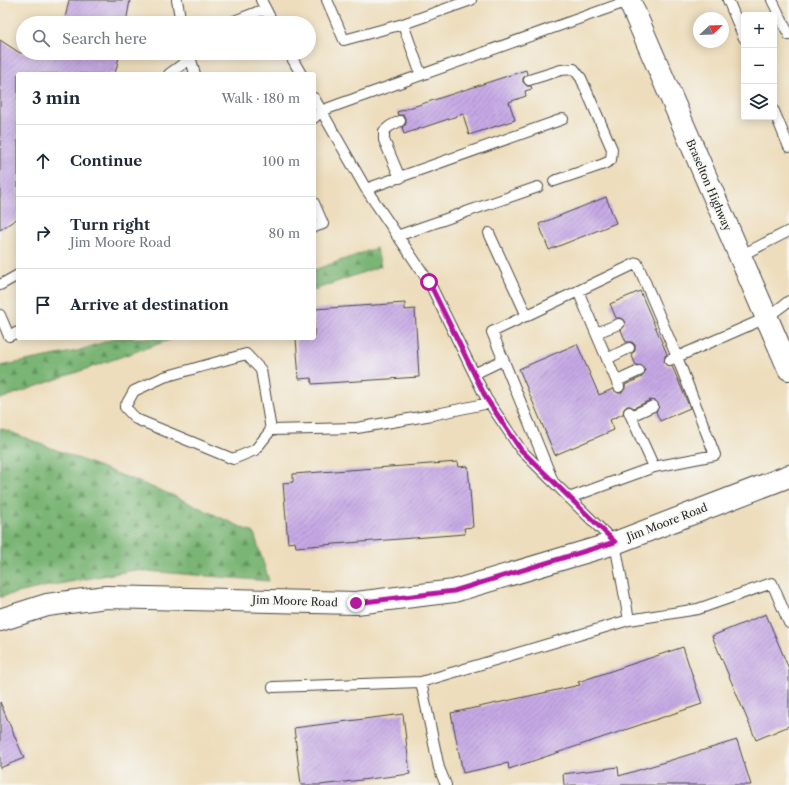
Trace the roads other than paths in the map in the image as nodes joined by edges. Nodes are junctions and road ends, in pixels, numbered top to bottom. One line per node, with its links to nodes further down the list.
1 (177, 0): 8 (lane)
2 (327, 0): 11 (lane)
3 (471, 0): 11 (lane)
4 (630, 0): 20 (lane); 36 (street, Braselton Highway)
5 (728, 0): 12 (lane)
6 (772, 0): 13 (lane)
7 (263, 4): 9 (lane); 10 (lane)
8 (180, 16)
9 (242, 16)
10 (269, 16)
11 (403, 24): 20 (lane)
12 (741, 31)
13 (789, 35)
14 (185, 60): 17 (lane)
15 (191, 60): 18 (lane)
16 (293, 60): 19 (lane)
17 (171, 72)
18 (194, 72)
19 (300, 72)
20 (421, 75): 22 (lane)
21 (529, 80): 28 (lane)
22 (318, 114): 30 (lane)
23 (777, 118): 26 (lane)
24 (563, 119): 27 (lane)
25 (400, 121): 27 (lane)
26 (789, 147)
27 (400, 178): 30 (lane)
28 (554, 181)
29 (538, 187): 35 (lane)
30 (366, 189): 35 (lane)
31 (316, 208): 32 (lane)
32 (316, 226)
33 (789, 231): 36 (lane)
34 (489, 233): 42 (lane)
35 (397, 236): 53 (lane)
36 (740, 256): 43 (street, Braselton Highway)
37 (16, 276): 38 (lane)
38 (0, 285)
39 (578, 291): 42 (lane); 46 (lane); 48 (lane)
40 (789, 301): 43 (lane)
41 (0, 315): 45 (lane)
42 (527, 316): 50 (lane)
43 (766, 318): 48 (lane); 51 (street, Braselton Highway)
44 (618, 324): 46 (lane)
45 (16, 333)
46 (596, 333): 49 (lane)
47 (629, 348): 49 (lane)
48 (674, 358): 57 (lane)
49 (607, 359): 52 (lane)
50 (503, 360): 53 (lane); 59 (lane)
51 (789, 369)
52 (639, 372)
53 (474, 374): 54 (lane)
54 (489, 403): 56 (lane); 59 (lane)
55 (653, 406): 57 (lane)
56 (271, 430): 56 (lane)
57 (654, 467): 60 (lane)
58 (789, 476): 61 (street, Jim Moore Road)
59 (555, 484): 60 (lane)
60 (569, 498): 61 (lane)
61 (615, 542): 62 (street, Jim Moore Road); 63 (lane)
62 (0, 620)
63 (629, 620): 64 (lane); 65 (lane)
64 (789, 623)
65 (421, 682): 66 (lane); 67 (lane)
66 (273, 687)
67 (446, 785)

